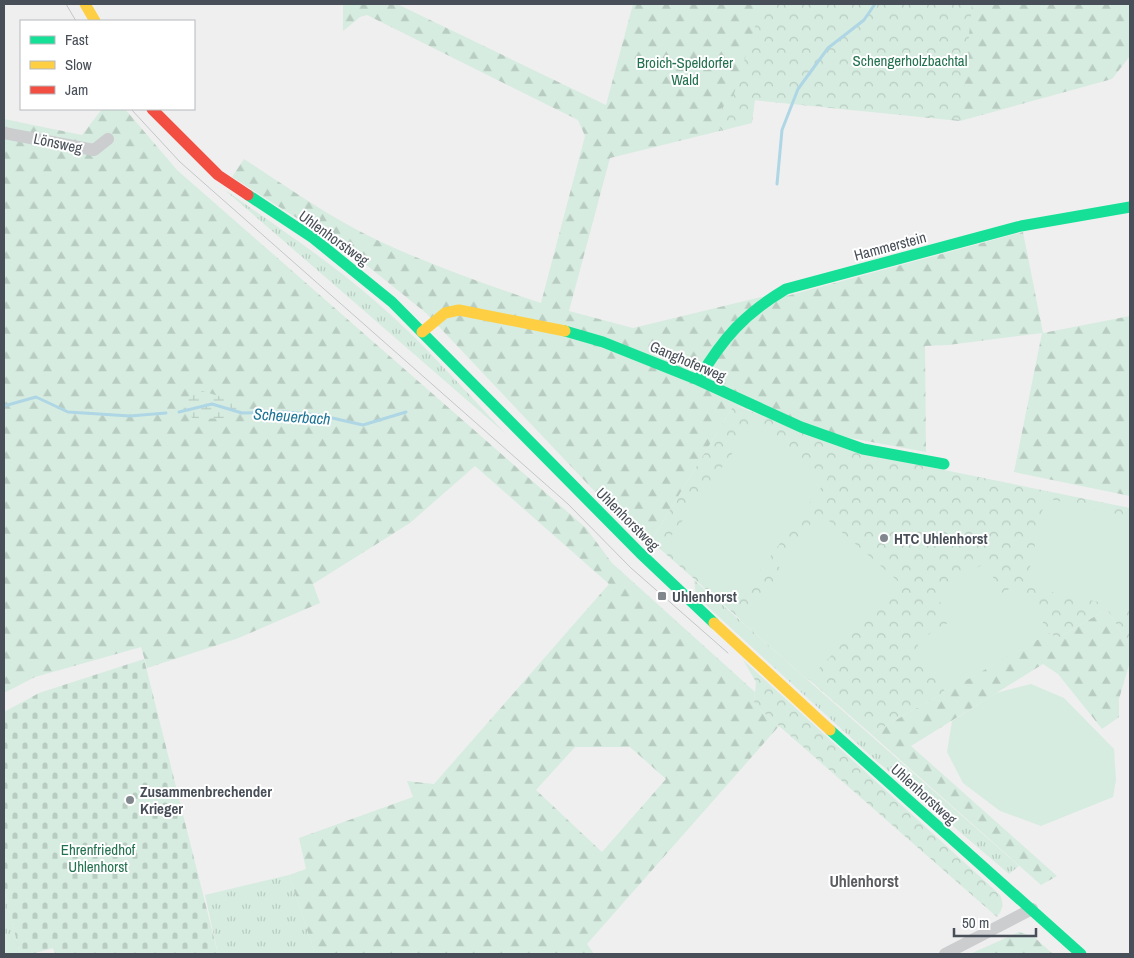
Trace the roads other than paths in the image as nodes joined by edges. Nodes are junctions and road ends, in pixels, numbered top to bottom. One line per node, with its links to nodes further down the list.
1 (85, 4): 2 (main road)
2 (94, 20)
3 (153, 110): 7 (main road, Uhlenhorstweg)
4 (4, 133): 5 (street, Lönsweg)
5 (108, 139)
6 (1130, 207): 8 (main road, Hammerstein)
7 (422, 332): 8 (main road, Ganghoferweg); 10 (main road, Uhlenhorstweg)
8 (698, 380): 9 (main road, Ganghoferweg)
9 (944, 464)
10 (1032, 909): 11 (street); 12 (main road, Uhlenhorstweg)
11 (945, 954)
12 (1081, 954)

